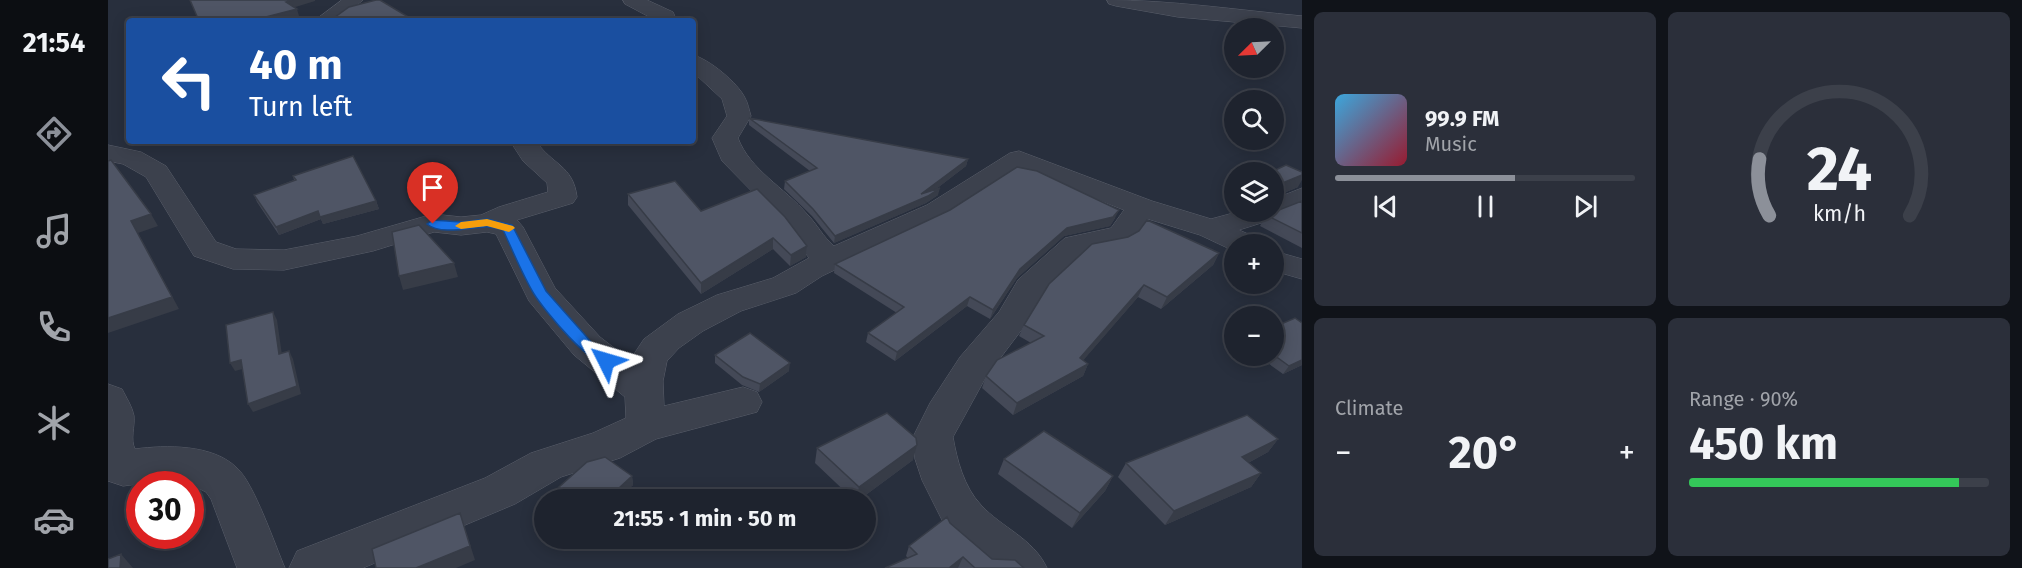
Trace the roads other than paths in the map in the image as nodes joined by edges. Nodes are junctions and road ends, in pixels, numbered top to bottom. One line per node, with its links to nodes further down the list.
1 (354, 0): 4 (street)
2 (632, 0): 5 (street)
3 (1116, 0): 6 (street)
4 (328, 18)
5 (666, 18)
6 (1302, 22)
7 (696, 64): 18 (street)
8 (134, 144): 10 (street)
9 (525, 144): 15 (street)
10 (108, 154): 15 (street)
11 (1302, 197): 12 (street)
12 (1284, 205)
13 (1142, 207): 16 (street); 18 (street); 26 (street)
14 (1234, 222): 16 (street)
15 (487, 223): 23 (street)
16 (1211, 229): 17 (street)
17 (1224, 235)
18 (830, 260): 23 (street)
19 (1284, 264): 20 (street)
20 (1302, 269)
21 (108, 399): 25 (street)
22 (743, 402): 23 (street)
23 (645, 408): 24 (street)
24 (312, 567)
25 (261, 568)
26 (1023, 568)

